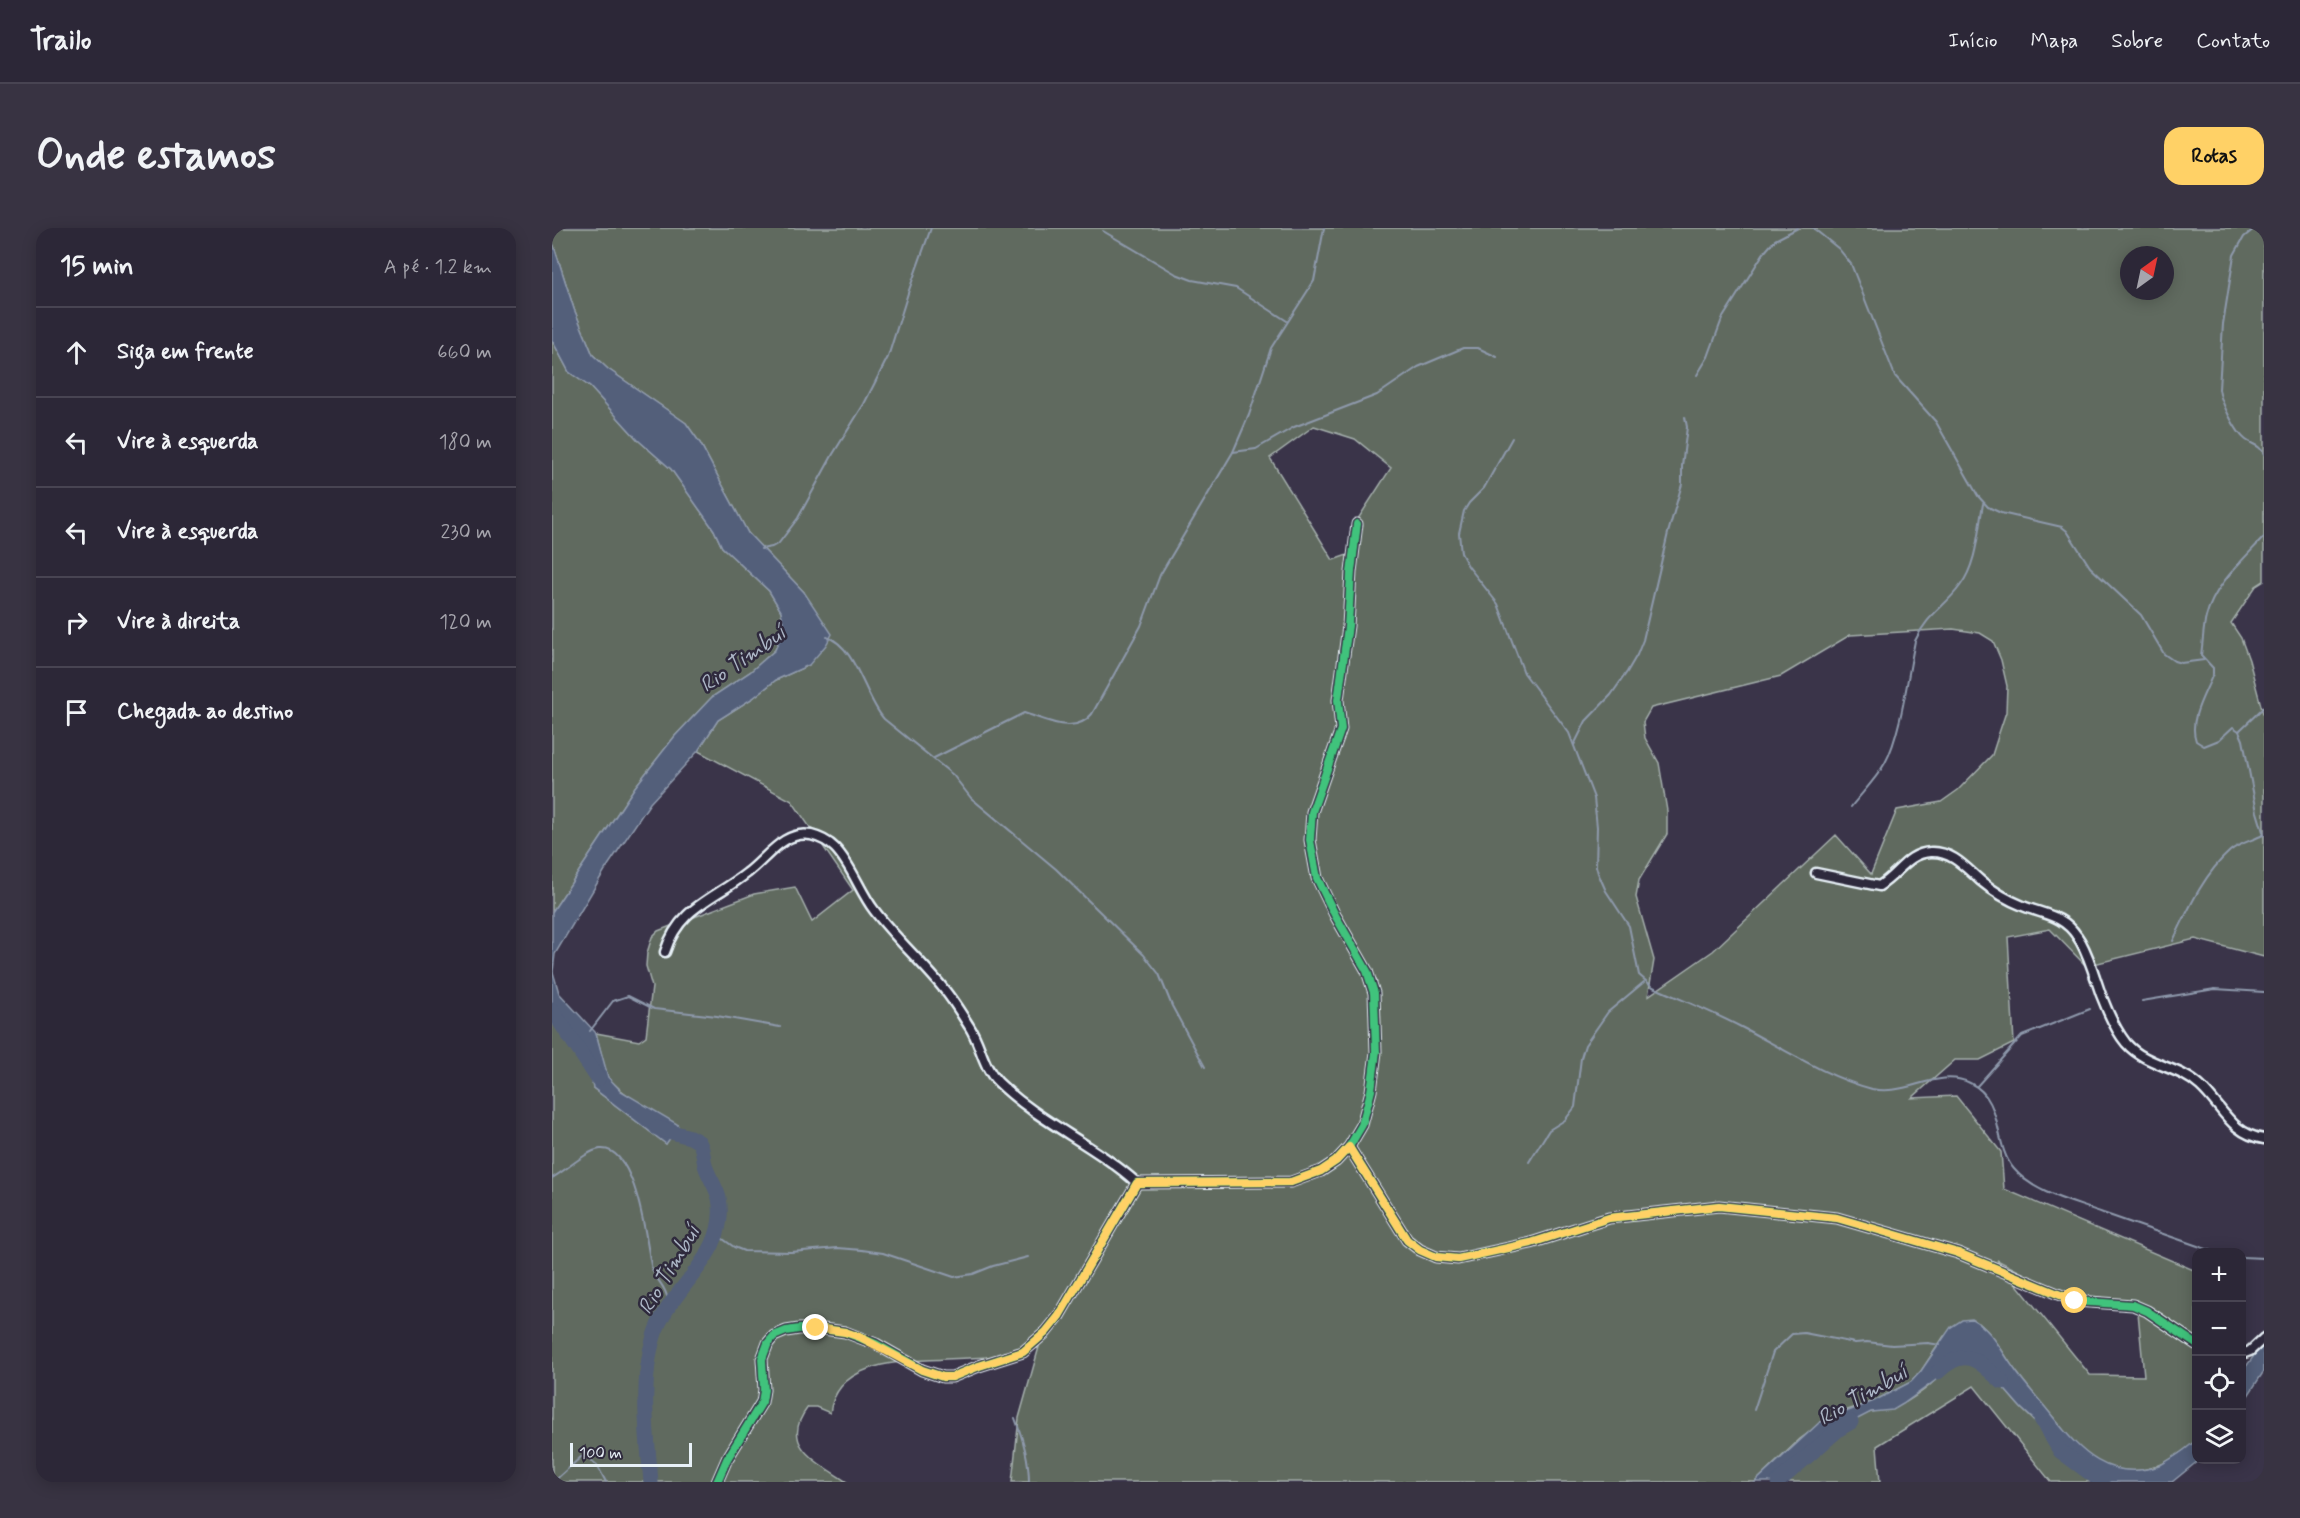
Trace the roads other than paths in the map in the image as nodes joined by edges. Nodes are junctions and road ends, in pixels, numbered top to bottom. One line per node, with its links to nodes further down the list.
1 (1357, 524): 5 (street)
2 (1815, 873): 4 (street)
3 (665, 952): 6 (street)
4 (2264, 1139)
5 (1349, 1147): 6 (street); 8 (street)
6 (1137, 1183): 10 (street)
7 (2264, 1338): 9 (street)
8 (2192, 1341)
9 (2246, 1352)
10 (717, 1482)

